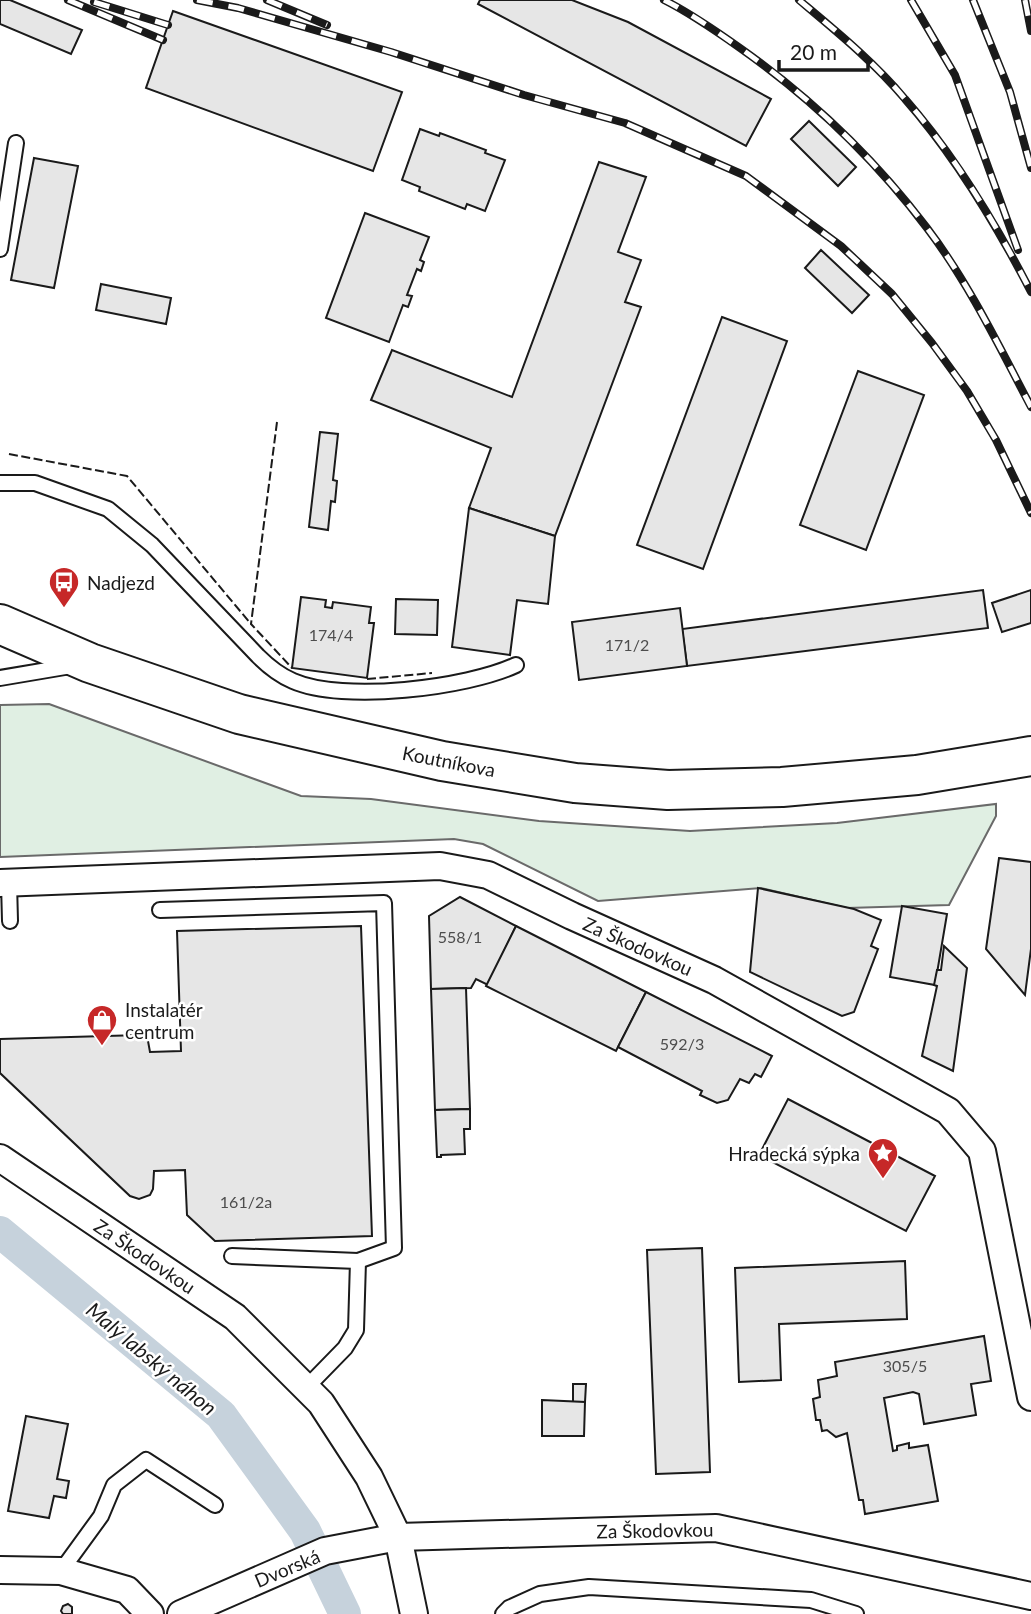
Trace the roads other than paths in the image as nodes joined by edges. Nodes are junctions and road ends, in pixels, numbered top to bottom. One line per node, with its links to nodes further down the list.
1 (16, 143): 2 (lane)
2 (0, 249)
3 (0, 483): 6 (lane)
4 (0, 624): 5 (main road, Koutníkova)
5 (90, 663): 7 (lane); 8 (main road, Koutníkova)
6 (516, 665)
7 (0, 678)
8 (1031, 756)
9 (5, 883): 11 (lane); 16 (street, Za Škodovkou)
10 (160, 911): 14 (lane)
11 (10, 921)
12 (0, 1158): 15 (street, Za Škodovkou)
13 (232, 1256): 14 (lane)
14 (358, 1261): 15 (lane)
15 (306, 1388): 18 (street, Za Škodovkou)
16 (1031, 1397)
17 (215, 1505): 20 (lane)
18 (398, 1537): 21 (street, Za Škodovkou); 23 (street, Dvorská); 24 (street, Za Škodovkou)
19 (0, 1570): 20 (street)
20 (61, 1571): 22 (street)
21 (1031, 1597)
22 (150, 1614)
23 (181, 1614)
24 (414, 1614)
25 (503, 1614): 26 (lane)
26 (856, 1614)

